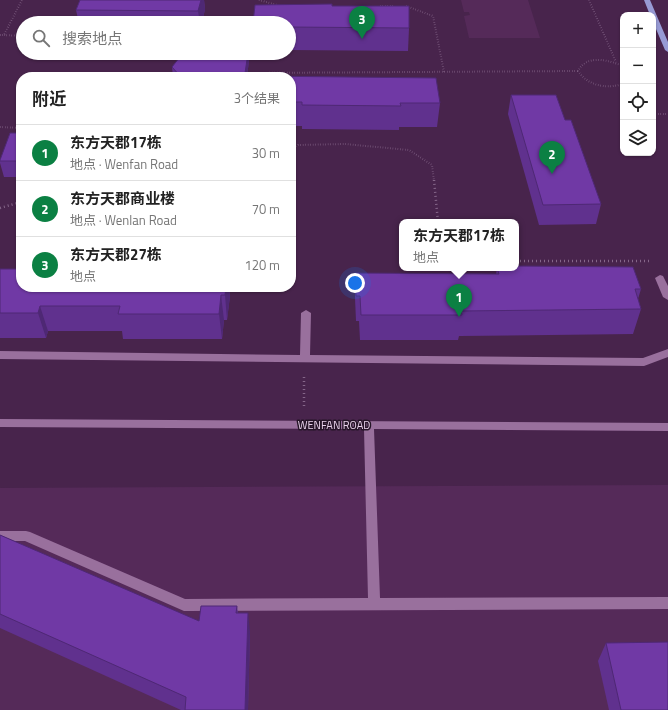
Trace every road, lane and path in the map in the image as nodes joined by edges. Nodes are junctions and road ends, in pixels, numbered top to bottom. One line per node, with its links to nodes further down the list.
1 (22, 0): 8 (path)
2 (259, 0): 5 (path)
3 (589, 0): 11 (path)
4 (647, 0): 10 (main road)
5 (282, 6)
6 (379, 6): 14 (path)
7 (0, 35): 8 (path)
8 (4, 35): 9 (path)
9 (16, 36)
10 (668, 50)
11 (616, 63): 12 (path); 13 (path)
12 (620, 65)
13 (578, 71): 14 (path); 16 (path)
14 (444, 72): 15 (path)
15 (296, 73)
16 (620, 85)
17 (656, 114): 18 (path)
18 (668, 114)
19 (0, 127): 20 (path)
20 (16, 128)
21 (296, 146): 24 (path)
22 (16, 203): 23 (path)
23 (0, 208)
24 (438, 219)
25 (519, 261): 26 (path)
26 (660, 278): 27 (street)
27 (668, 297)
28 (306, 313): 31 (street)
29 (668, 353): 31 (street)
30 (0, 355): 31 (street)
31 (305, 359): 33 (path)
32 (0, 423): 33 (street, WENFAN ROAD)
33 (303, 425): 34 (street, WENFAN ROAD)
34 (369, 425): 35 (street, WENFAN ROAD); 38 (street)
35 (668, 427)
36 (0, 536): 38 (street)
37 (668, 603): 38 (street)
38 (374, 604)

